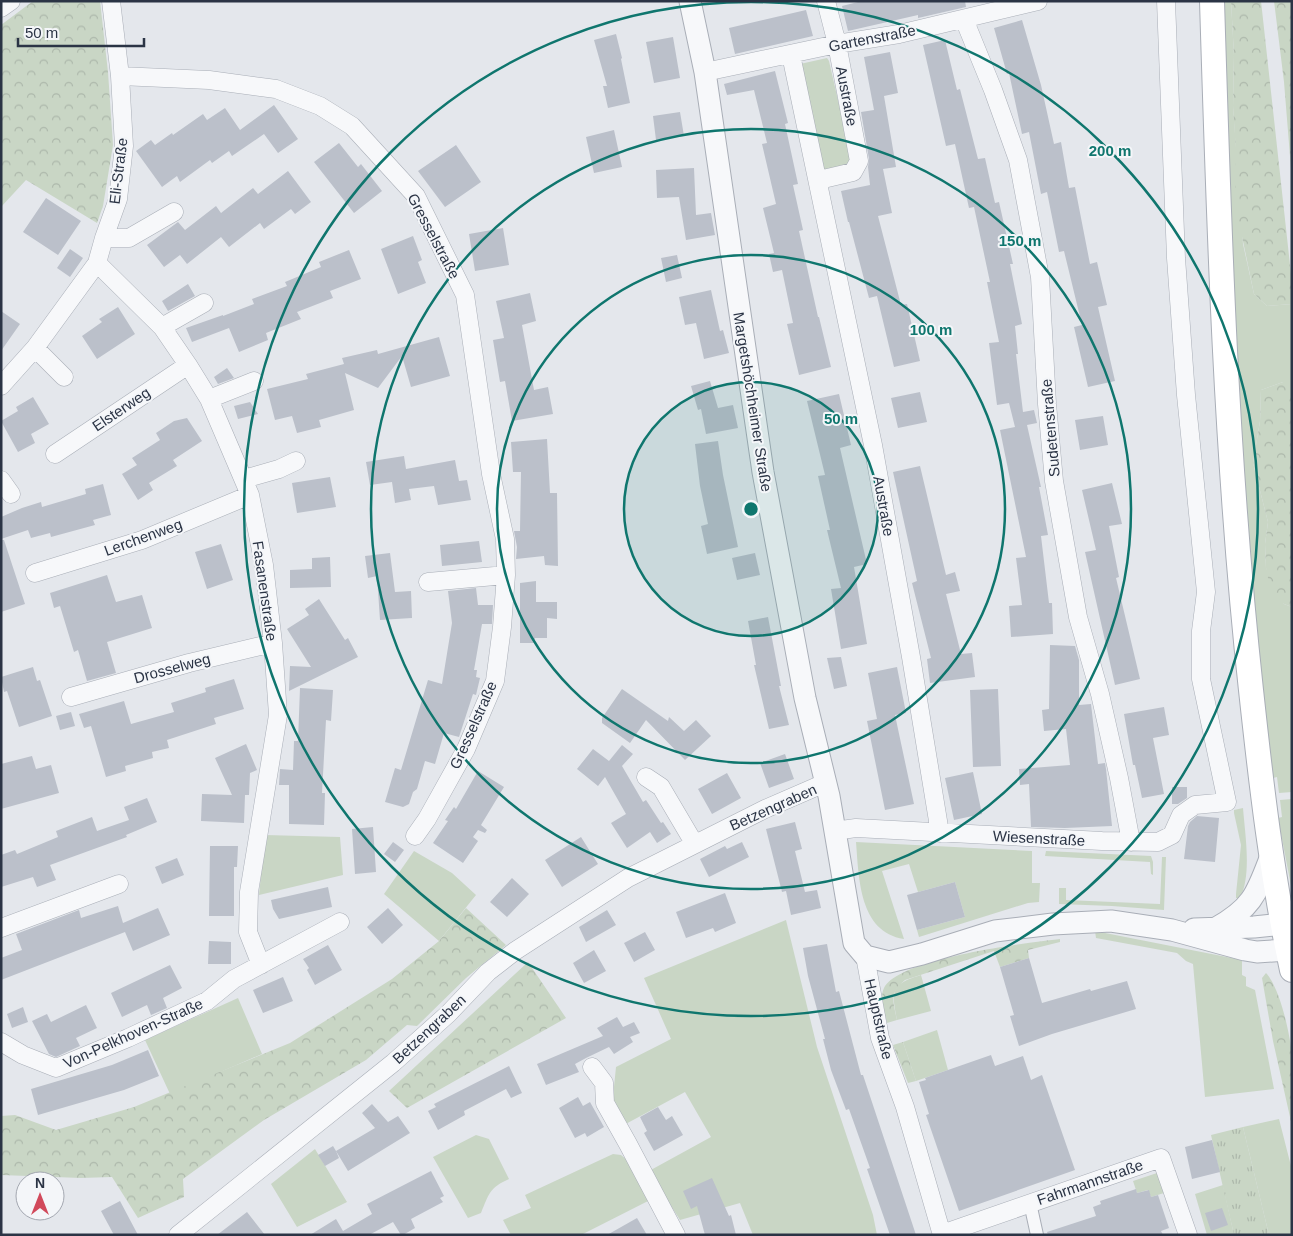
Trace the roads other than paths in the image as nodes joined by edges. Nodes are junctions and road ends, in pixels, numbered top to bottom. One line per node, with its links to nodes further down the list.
1 (11, 1): 8 (street)
2 (111, 1): 13 (street, Eli-Straße)
3 (690, 1): 12 (street, Margetshöchheimer Straße)
4 (826, 1): 10 (street, Austraße)
5 (1038, 1): 9 (street, Gartenstraße)
6 (1166, 1): 39 (street, Wiesenstraße)
7 (1212, 1): 41 (main road)
8 (1, 8)
9 (964, 19): 10 (street, Gartenstraße); 39 (street, Sudetenstraße)
10 (837, 44): 11 (street, Gartenstraße); 14 (street, Austraße)
11 (791, 55): 12 (street, Gartenstraße); 14 (street, Austraße)
12 (705, 72): 35 (street, Margetshöchheimer Straße)
13 (120, 76): 16 (street, Eli-Straße); 30 (street, Gresselstraße)
14 (819, 180): 37 (street, Austraße)
15 (174, 212): 16 (street)
16 (104, 238): 17 (street, Eli-Straße)
17 (97, 263): 19 (street, Fasanenstraße); 20 (street, Eli-Straße)
18 (204, 303): 19 (street)
19 (162, 327): 21 (street, Fasanenstraße)
20 (35, 348): 22 (street); 24 (street, Eli-Straße)
21 (188, 365): 25 (street, Fasanenstraße); 26 (street, Elsterweg)
22 (64, 378)
23 (254, 381): 25 (street)
24 (1, 386)
25 (209, 399): 28 (street, Fasanenstraße)
26 (55, 454)
27 (296, 461): 28 (street, Lerchenweg)
28 (247, 487): 29 (street, Lerchenweg); 32 (street, Fasanenstraße)
29 (34, 573)
30 (506, 575): 31 (street); 38 (street, Gresselstraße)
31 (428, 582)
32 (273, 642): 33 (street, Drosselweg); 50 (street, Fasanenstraße)
33 (71, 697)
34 (646, 777): 40 (street)
35 (825, 784): 36 (street, Margetshöchheimer Straße); 40 (street, Betzengraben)
36 (834, 831): 37 (street, Wiesenstraße); 48 (street, Hauptstraße)
37 (940, 833): 39 (street, Wiesenstraße)
38 (415, 836)
39 (1131, 842)
40 (694, 843): 55 (street, Betzengraben)
41 (1272, 853): 44 (main road); 46 (street)
42 (119, 884): 45 (street)
43 (340, 922): 50 (street, Von-Pelkhoven-Straße)
44 (1283, 924): 46 (street); 49 (main road)
45 (1, 928)
46 (1216, 928): 47 (street)
47 (1172, 930): 48 (street); 49 (street)
48 (865, 956): 54 (street, Hauptstraße)
49 (1290, 960)
50 (261, 964): 51 (street, Von-Pelkhoven-Straße)
51 (1, 1042)
52 (592, 1067): 56 (street)
53 (1030, 1203): 54 (street, Fahrmannstraße); 57 (street); 58 (street, Fahrmannstraße)
54 (942, 1234)
55 (178, 1235)
56 (676, 1235)
57 (1037, 1235)
58 (1188, 1235)

